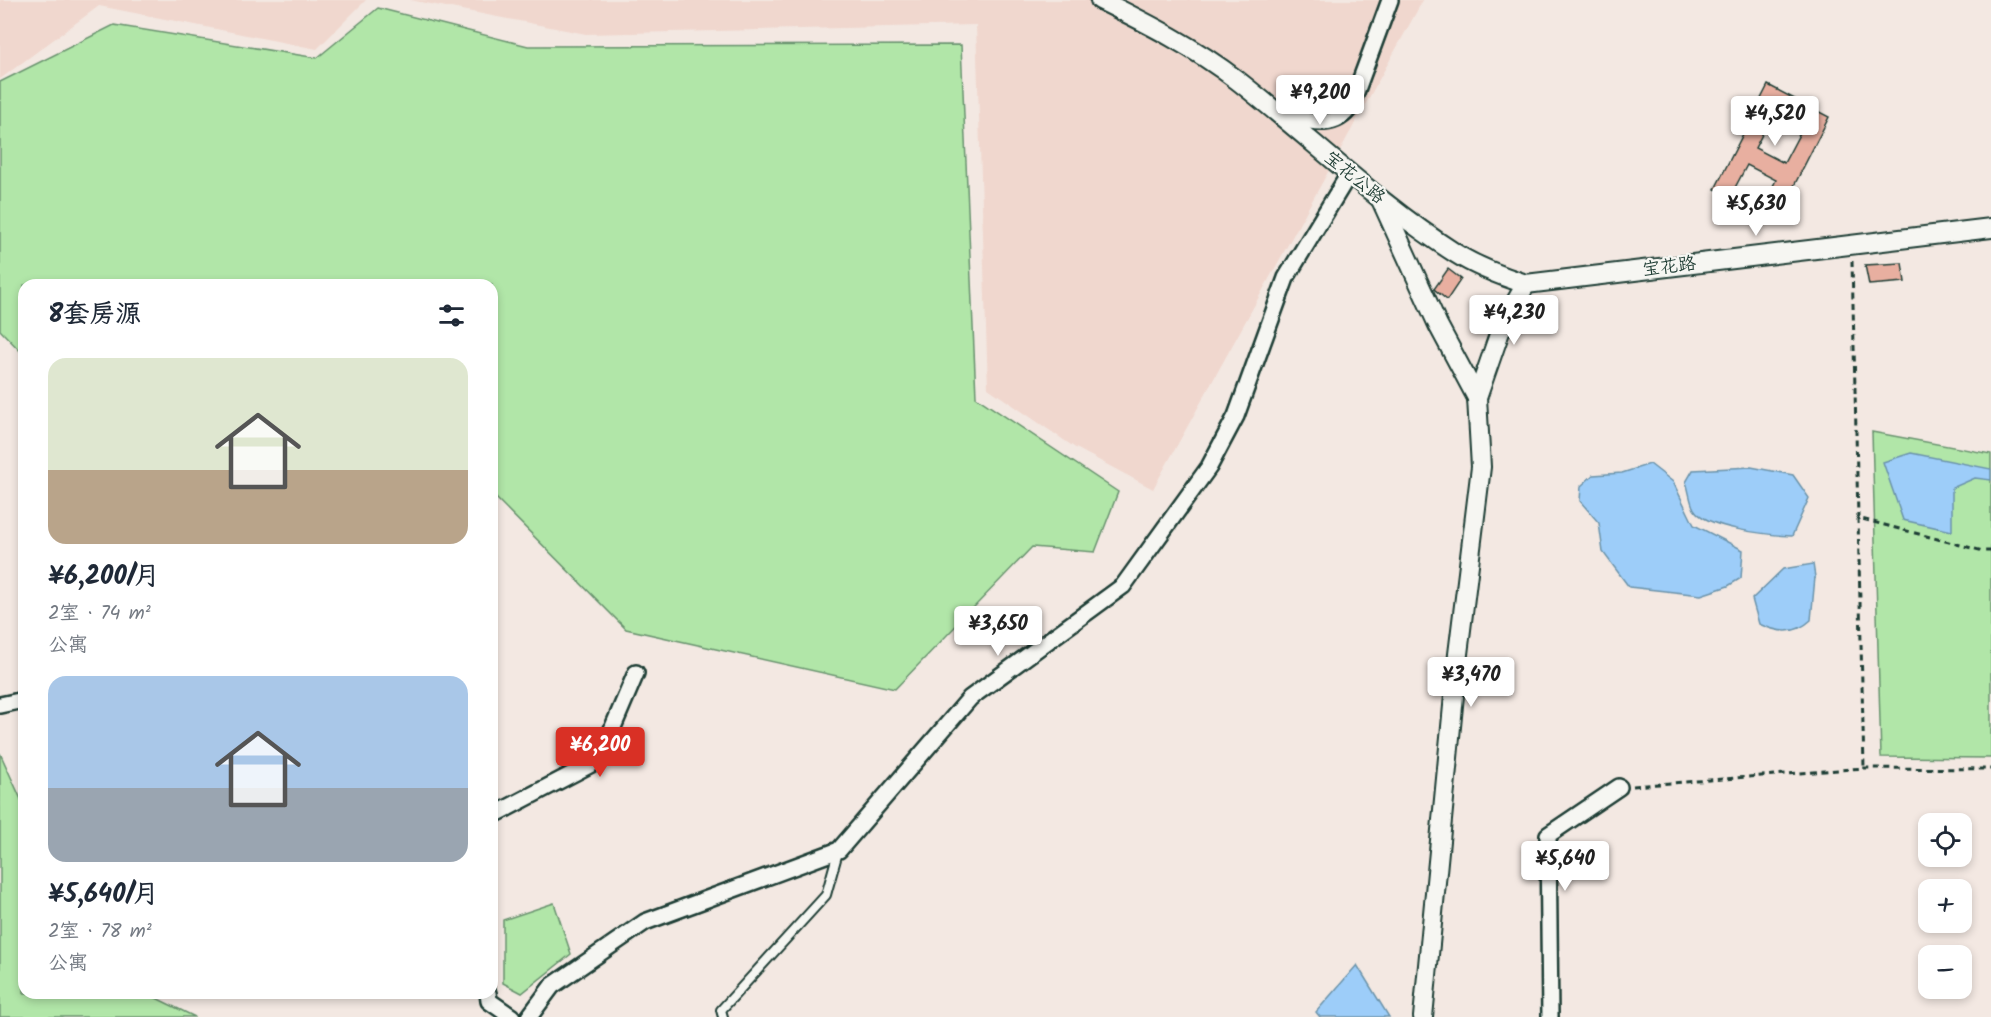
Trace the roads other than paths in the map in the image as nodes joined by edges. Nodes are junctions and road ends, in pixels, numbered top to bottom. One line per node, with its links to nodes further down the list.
1 (1100, 0): 3 (street, 宝花公路)
2 (1390, 0): 3 (street)
3 (1280, 115): 4 (street, 宝花公路)
4 (1349, 174): 5 (street, 宝花公路); 14 (street)
5 (1381, 198): 7 (street, 宝花公路); 8 (street)
6 (1991, 228): 7 (street, 宝花路)
7 (1526, 284): 8 (street)
8 (1477, 398): 19 (street)
9 (636, 673): 13 (street)
10 (18, 701): 11 (street)
11 (0, 705)
12 (1619, 787): 20 (street)
13 (498, 813)
14 (839, 850): 17 (street); 18 (lane)
15 (489, 999): 16 (street)
16 (512, 1017)
17 (529, 1017)
18 (723, 1017)
19 (1423, 1017)
20 (1551, 1017)

